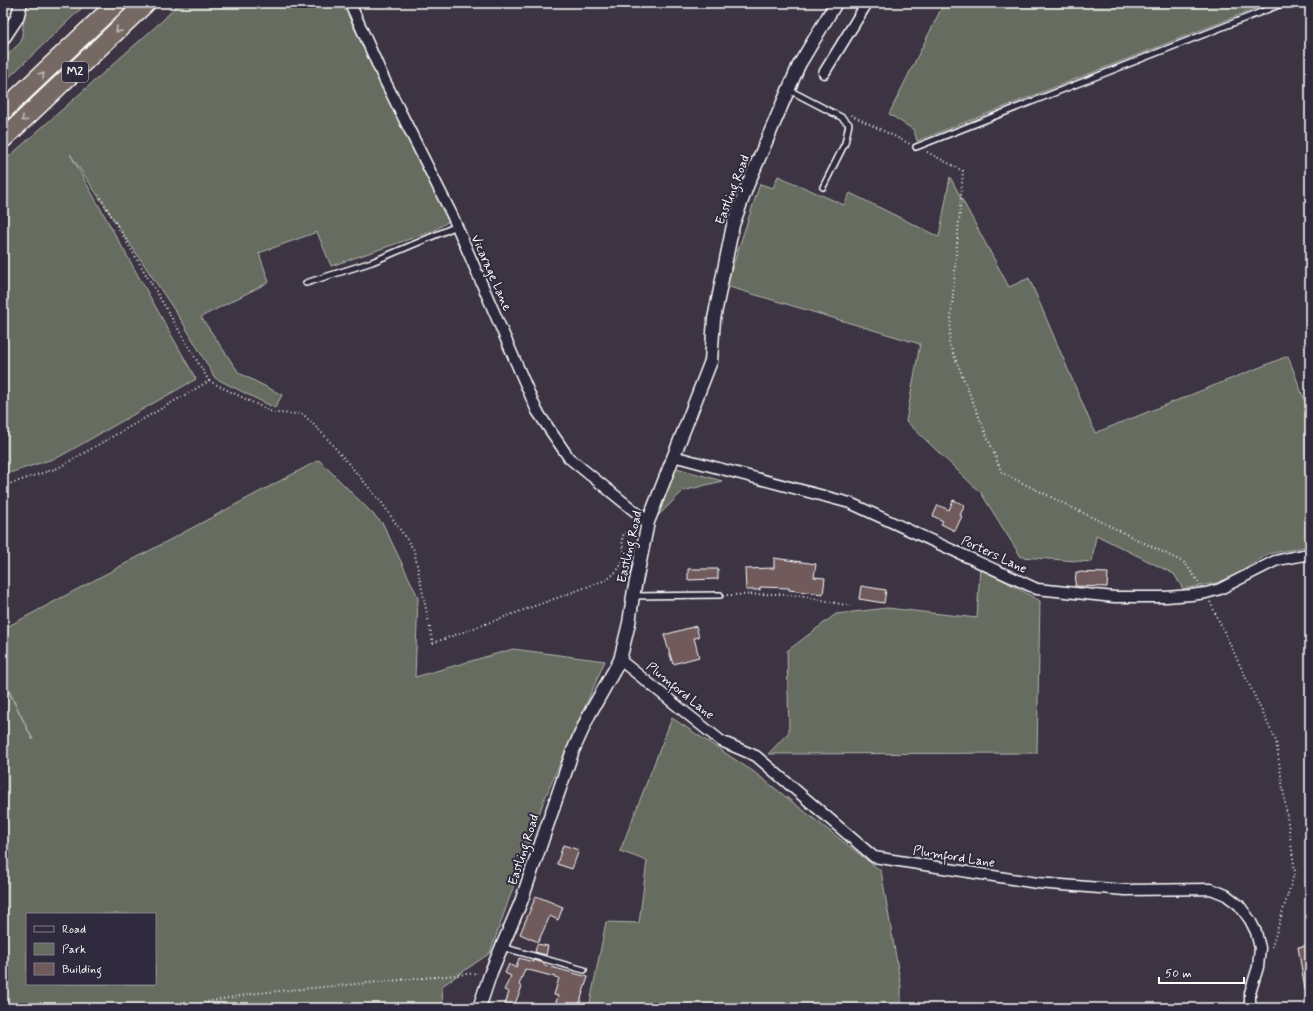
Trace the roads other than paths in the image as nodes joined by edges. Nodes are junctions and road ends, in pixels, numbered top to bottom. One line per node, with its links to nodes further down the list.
1 (20, 3): 8 (street)
2 (117, 3): 11 (highway, M2, one-way to 2)
3 (146, 3): 12 (highway, M2, one-way to 12)
4 (350, 3): 15 (street, Vicarage Lane)
5 (836, 3): 10 (street, Eastling Road)
6 (867, 3): 9 (street)
7 (1284, 3): 13 (lane)
8 (3, 39)
9 (824, 73)
10 (789, 90): 14 (lane); 17 (street, Eastling Road)
11 (3, 112)
12 (3, 139)
13 (916, 147)
14 (823, 187)
15 (457, 226): 16 (lane); 18 (street, Vicarage Lane)
16 (306, 283)
17 (673, 456): 18 (street, Eastling Road); 19 (street, Porters Lane)
18 (647, 527): 21 (street, Eastling Road)
19 (1310, 554)
20 (720, 595): 21 (lane)
21 (633, 596): 22 (street, Eastling Road)
22 (620, 660): 23 (street); 24 (street, Eastling Road); 27 (street, Plumford Lane)
23 (667, 694)
24 (502, 947): 25 (lane); 26 (street, Eastling Road)
25 (584, 970)
26 (479, 1008)
27 (1250, 1008)

